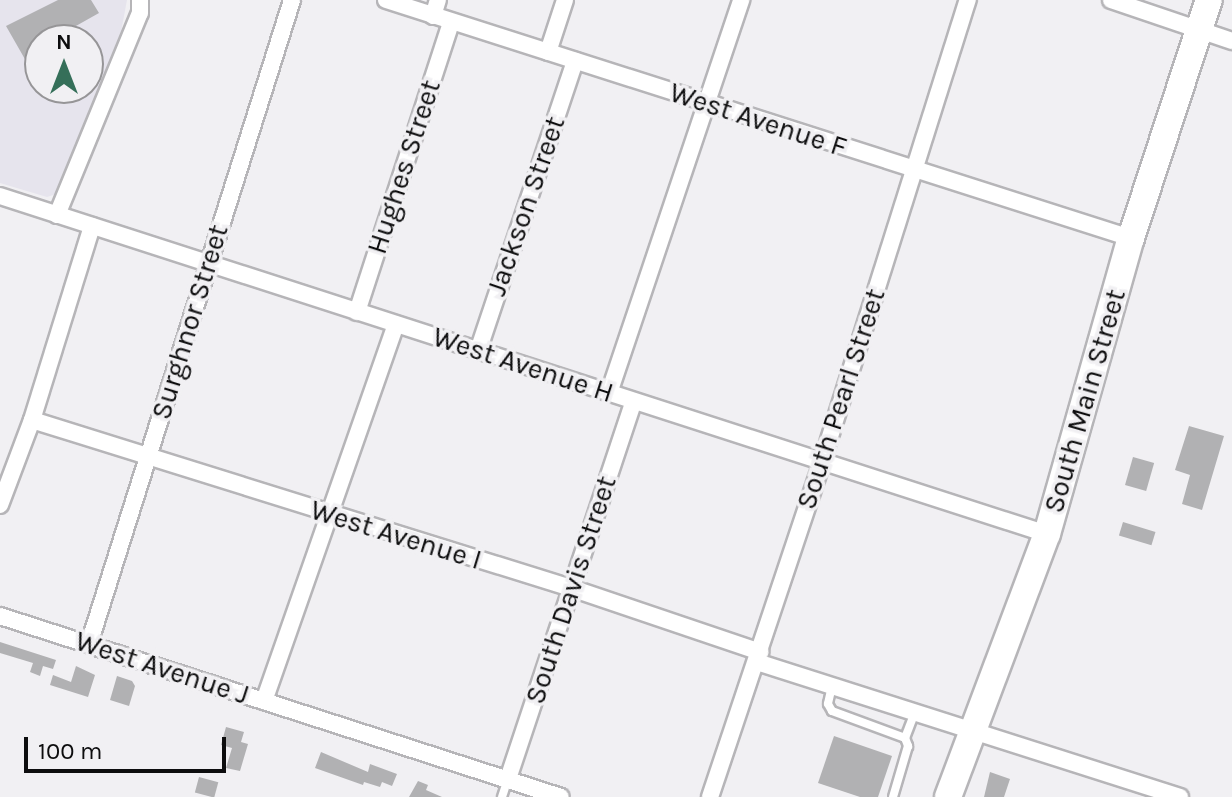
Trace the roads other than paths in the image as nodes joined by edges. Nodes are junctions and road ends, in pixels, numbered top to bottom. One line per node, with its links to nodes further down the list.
1 (140, 0): 18 (street)
2 (292, 0): 21 (street, Surghnor Street)
3 (386, 0): 9 (street, West Avenue F)
4 (565, 0): 13 (street)
5 (741, 0): 15 (street)
6 (968, 0): 16 (street, South Pearl Street)
7 (1111, 0): 11 (street)
8 (1209, 0): 11 (main road, South Main Street)
9 (436, 8): 10 (street, West Avenue F)
10 (451, 23): 13 (street, West Avenue F); 22 (street, Hughes Street)
11 (1198, 30): 12 (street); 20 (main road, South Main Street)
12 (1232, 41)
13 (548, 52): 14 (street, West Avenue F)
14 (575, 61): 15 (street, West Avenue F); 24 (street, Jackson Street)
15 (705, 102): 16 (street, West Avenue F); 25 (street)
16 (914, 170): 20 (street, West Avenue F); 29 (street, South Pearl Street)
17 (0, 196): 18 (street, West Avenue H)
18 (57, 215): 19 (street, West Avenue H)
19 (92, 226): 21 (street, West Avenue H); 27 (street)
20 (1131, 238): 32 (main road, South Main Street)
21 (207, 263): 22 (street, West Avenue H); 28 (street, Surghnor Street)
22 (357, 312): 23 (street, West Avenue H)
23 (396, 324): 24 (street, West Avenue H); 31 (street)
24 (478, 351): 25 (street, West Avenue H)
25 (609, 393): 26 (street, West Avenue H)
26 (634, 401): 29 (street, West Avenue H); 33 (street, South Davis Street)
27 (32, 420): 28 (street, West Avenue I); 30 (street)
28 (151, 457): 31 (street, West Avenue I); 35 (street, Surghnor Street)
29 (822, 462): 32 (street, West Avenue H); 36 (street, South Pearl Street)
30 (0, 505)
31 (330, 514): 33 (street, West Avenue I); 38 (street)
32 (1047, 534): 40 (main road, South Main Street)
33 (571, 588): 36 (street, West Avenue I); 42 (street, South Davis Street)
34 (0, 616): 35 (street, West Avenue J)
35 (89, 644): 38 (street, West Avenue J)
36 (759, 657): 37 (street, West Avenue I); 45 (street, South Pearl Street)
37 (832, 685): 39 (street, West Avenue I); 41 (lane)
38 (264, 701): 42 (street, West Avenue J)
39 (916, 711): 40 (street, West Avenue I); 41 (lane)
40 (972, 728): 47 (main road, South Main Street); 48 (street, West Avenue I)
41 (905, 738): 46 (lane)
42 (508, 779): 43 (lane); 44 (street, West Avenue J)
43 (502, 797)
44 (561, 797)
45 (710, 797)
46 (893, 797)
47 (948, 797)
48 (1180, 797)

